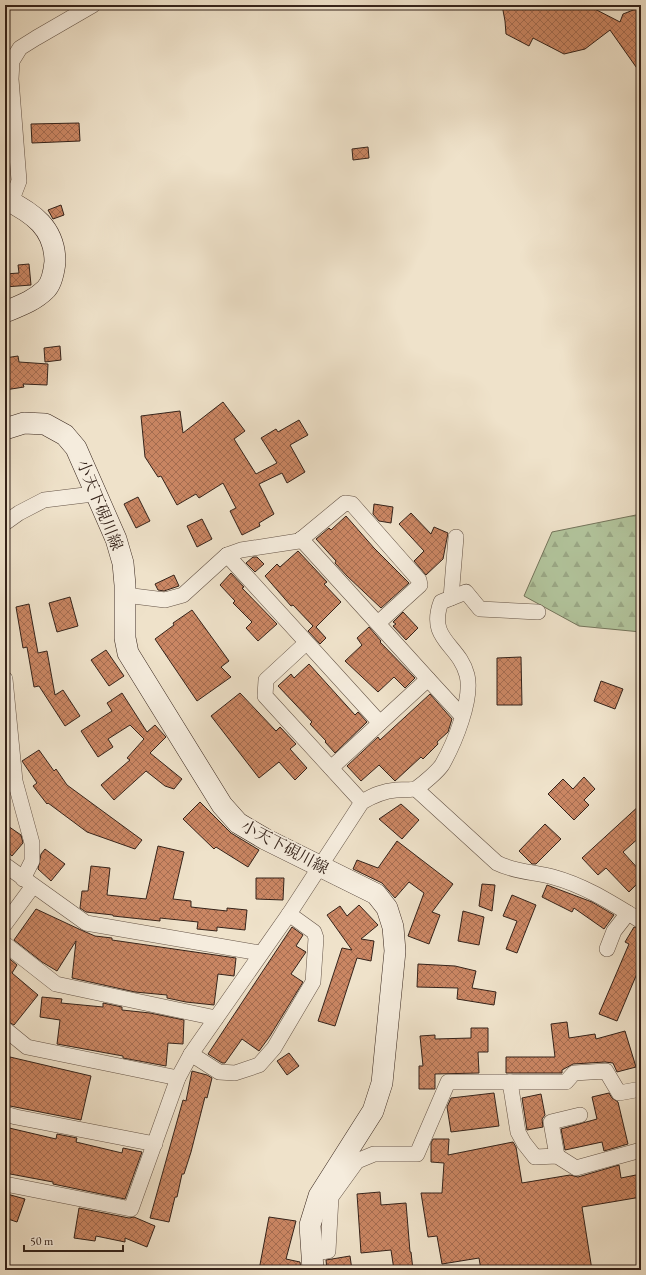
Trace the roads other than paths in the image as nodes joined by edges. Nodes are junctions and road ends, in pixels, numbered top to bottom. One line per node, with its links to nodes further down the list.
1 (94, 5): 2 (street)
2 (10, 136): 3 (street)
3 (8, 201): 4 (main road)
4 (5, 312)
5 (5, 429): 6 (main road, 小天下硯川線)
6 (96, 492): 7 (street); 11 (main road, 小天下硯川線)
7 (5, 523)
8 (456, 536): 12 (street)
9 (301, 539): 10 (street); 14 (street); 14 (street)
10 (227, 555): 11 (street); 15 (street)
11 (125, 595): 24 (main road, 小天下硯川線)
12 (452, 598): 13 (street); 18 (street)
13 (538, 612)
14 (378, 623): 17 (street)
15 (306, 643): 19 (street); 20 (street)
16 (5, 679): 25 (street)
17 (428, 679): 18 (street); 19 (street)
18 (462, 716): 21 (street)
19 (380, 723): 20 (street)
20 (331, 768): 22 (street)
21 (416, 788): 22 (street); 26 (street)
22 (362, 802): 24 (street)
23 (5, 865): 25 (street)
24 (321, 866): 27 (street); 45 (main road, 小天下硯川線)
25 (28, 883): 29 (street); 32 (street)
26 (628, 913): 28 (street); 31 (street)
27 (289, 914): 32 (street); 35 (street)
28 (641, 921)
29 (5, 924)
30 (5, 944): 33 (street)
31 (607, 949)
32 (260, 953): 33 (street)
33 (216, 1018): 35 (street)
34 (5, 1029): 36 (street)
35 (191, 1054): 36 (street)
36 (178, 1078): 41 (street)
37 (510, 1082): 38 (street); 43 (street); 45 (street)
38 (641, 1089)
39 (5, 1114): 41 (street)
40 (580, 1115): 43 (street)
41 (155, 1144): 44 (street)
42 (641, 1150): 43 (street)
43 (557, 1156)
44 (5, 1184)
45 (313, 1262)

